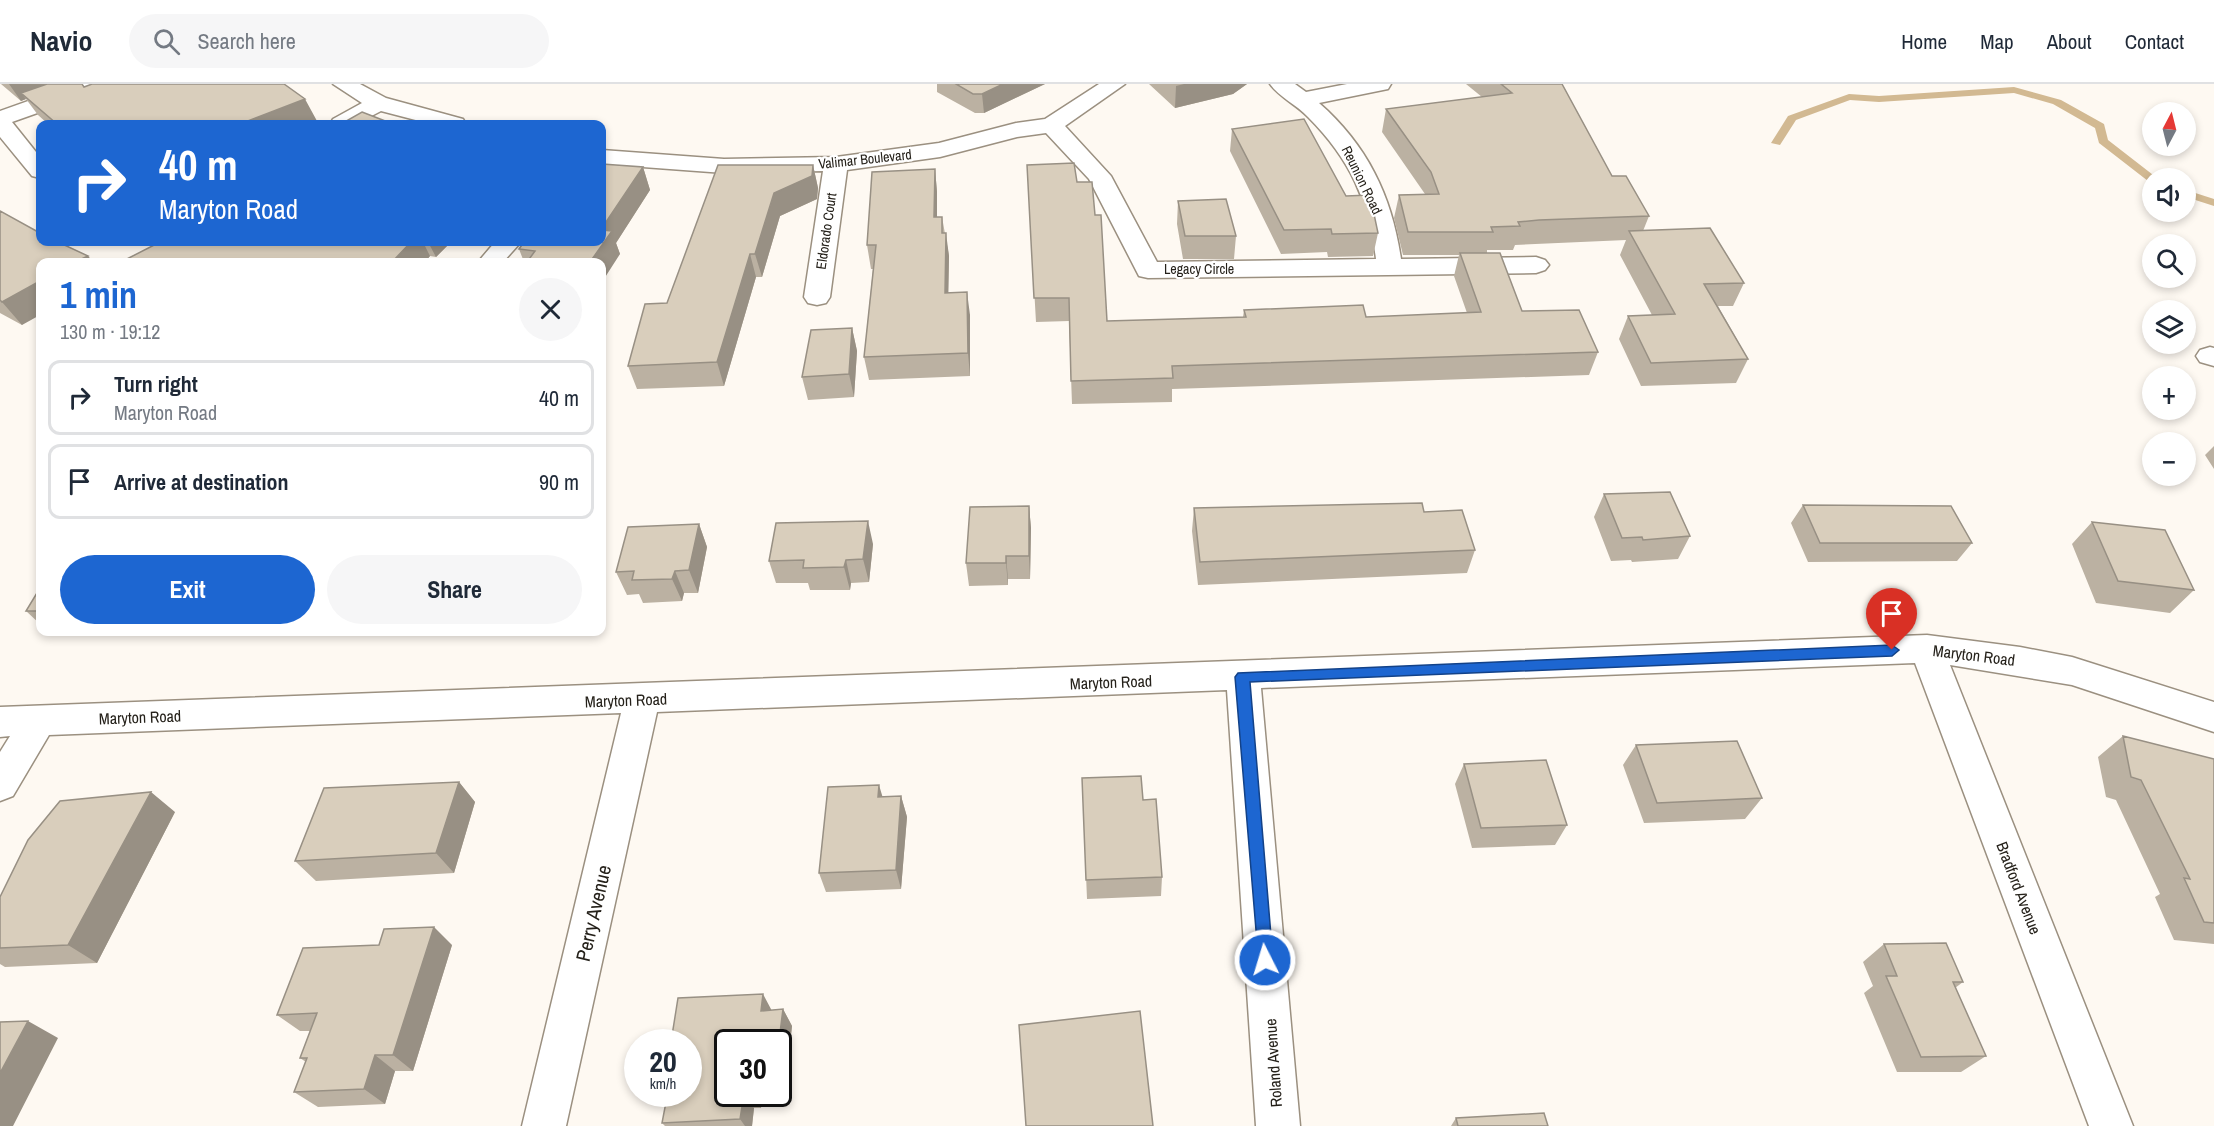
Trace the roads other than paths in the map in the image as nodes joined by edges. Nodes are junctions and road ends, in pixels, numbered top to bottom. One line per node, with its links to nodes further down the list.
1 (97, 84): 10 (street)
2 (344, 84): 7 (street)
3 (1114, 84): 11 (street, Valimar Boulevard)
4 (1281, 84): 6 (street, Reunion Road)
5 (1380, 84): 6 (street)
6 (1304, 99): 18 (street, Reunion Road)
7 (378, 103): 8 (street); 9 (street)
8 (348, 120)
9 (440, 120)
10 (0, 121): 14 (street)
11 (1051, 125): 13 (street, Valimar Boulevard); 18 (street, Legacy Circle)
12 (606, 157): 13 (street, Valimar Boulevard)
13 (836, 164): 19 (street, Eldorado Court)
14 (36, 166)
15 (504, 246): 16 (street)
16 (494, 258)
17 (1536, 265): 18 (street)
18 (1390, 267)
19 (817, 297)
20 (1928, 650): 21 (street, Maryton Road); 23 (street, Maryton Road); 29 (street, Bradford Avenue)
21 (1243, 677): 22 (street, Maryton Road); 28 (street, Roland Avenue)
22 (642, 699): 24 (street, Maryton Road); 27 (street, Perry Avenue)
23 (2214, 717)
24 (39, 720): 25 (street, Maryton Road); 26 (street)
25 (0, 722)
26 (0, 784)
27 (544, 1126)
28 (1278, 1126)
29 (2111, 1126)

